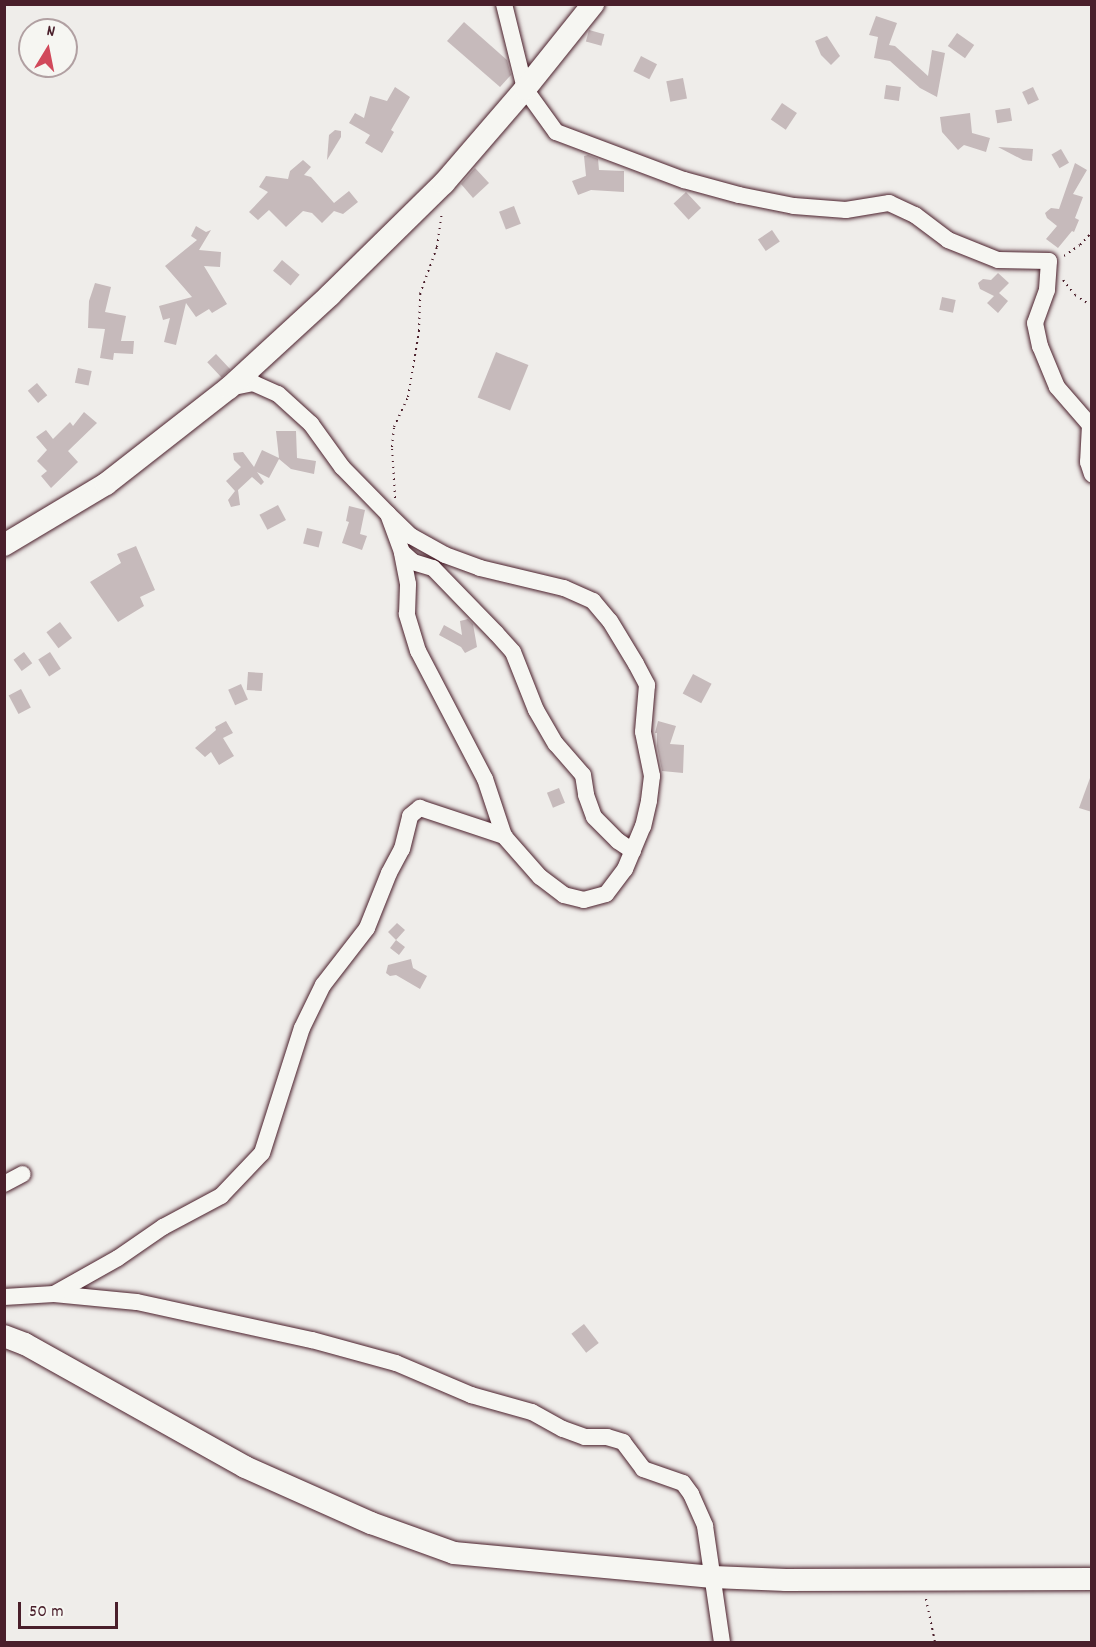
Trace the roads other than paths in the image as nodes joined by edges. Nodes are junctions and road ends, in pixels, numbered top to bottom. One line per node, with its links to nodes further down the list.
1 (504, 4): 3 (street)
2 (593, 4): 3 (street)
3 (525, 89): 4 (street); 5 (street)
4 (230, 388): 6 (street); 7 (street)
5 (1092, 474)
6 (393, 510): 8 (street); 10 (street)
7 (4, 544)
8 (402, 552): 9 (street); 10 (street)
9 (504, 836): 10 (street); 13 (street)
10 (633, 851)
11 (22, 1174): 12 (street)
12 (4, 1184)
13 (54, 1294): 14 (street); 16 (street)
14 (4, 1297)
15 (4, 1336): 16 (street)
16 (713, 1577): 17 (street); 18 (street)
17 (1092, 1579)
18 (722, 1642)

